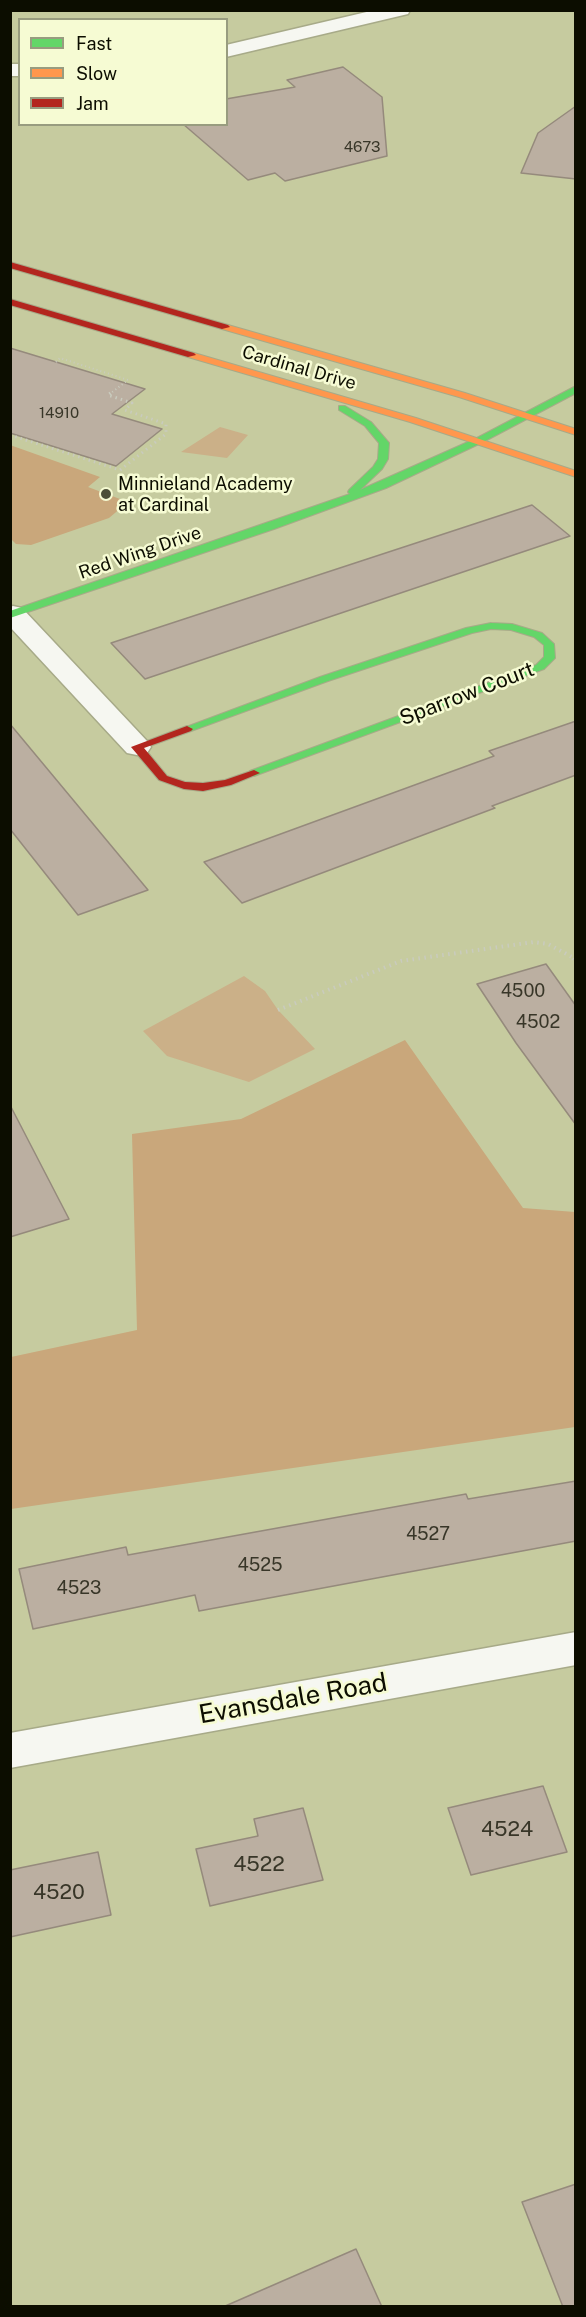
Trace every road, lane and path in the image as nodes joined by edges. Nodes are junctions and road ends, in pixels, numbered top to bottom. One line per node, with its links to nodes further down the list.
1 (401, 10): 3 (street)
2 (298, 17): 3 (street)
3 (317, 31): 4 (street)
4 (228, 51)
5 (10, 265): 10 (main road, Cardinal Drive)
6 (10, 302): 9 (main road, Cardinal Drive)
7 (56, 362): 12 (path)
8 (576, 389): 10 (main road, Red Wing Drive)
9 (315, 391): 13 (main road, Cardinal Drive); 15 (main road)
10 (528, 416): 11 (main road, Cardinal Drive); 13 (main road, Red Wing Drive)
11 (576, 432)
12 (10, 435)
13 (480, 441): 14 (main road, Cardinal Drive); 15 (main road, Red Wing Drive)
14 (576, 474)
15 (337, 503): 16 (main road, Red Wing Drive)
16 (11, 613): 17 (street, Sparrow Court)
17 (137, 747): 17 (main road, Sparrow Court)
18 (574, 956): 19 (path); 20 (path)
19 (576, 962)
20 (278, 1010)
21 (576, 1648): 22 (street, Evansdale Road)
22 (10, 1751)

